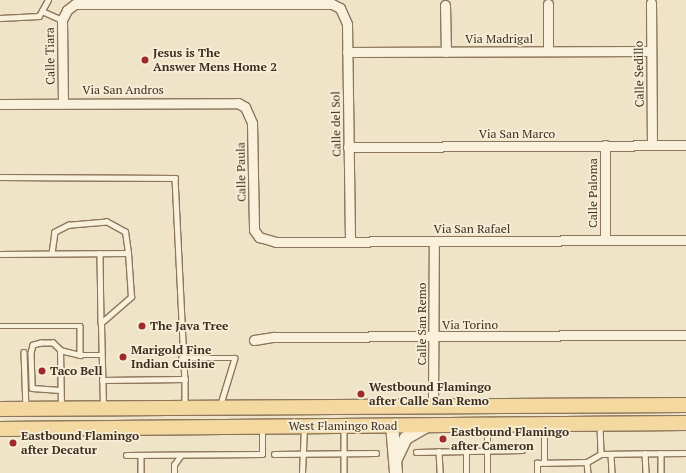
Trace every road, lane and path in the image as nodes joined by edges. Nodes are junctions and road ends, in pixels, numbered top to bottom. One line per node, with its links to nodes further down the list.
1 (48, 0): 6 (lane)
2 (651, 3): 10 (street, Calle Sedillo)
3 (548, 4): 9 (street)
4 (445, 5): 12 (street)
5 (67, 10): 8 (street, Calle Tiara); 11 (street, Calle del Sol)
6 (42, 11): 7 (lane); 8 (lane)
7 (0, 18)
8 (62, 20): 13 (street, Calle Tiara)
9 (548, 51): 10 (street, Via Madrigal); 12 (street, Via Madrigal)
10 (651, 51): 17 (street, Calle Sedillo)
11 (347, 52): 12 (street, Via Madrigal); 19 (street, Calle del Sol)
12 (446, 52)
13 (63, 103): 14 (street, Via San Andros); 15 (street, Via San Andros)
14 (0, 104)
15 (245, 108): 21 (street, Calle Paula)
16 (605, 145): 17 (street, Via San Marco); 19 (street, Via San Marco); 22 (street, Calle Paloma)
17 (652, 145): 18 (street, Via San Marco)
18 (686, 145)
19 (348, 147): 25 (street, Calle del Sol)
20 (0, 178): 39 (lane)
21 (259, 237): 25 (street, Via San Rafael)
22 (605, 240): 23 (street, Via San Rafael); 24 (street, Via San Rafael)
23 (686, 240)
24 (434, 241): 25 (street, Via San Rafael); 33 (street, Calle San Remo)
25 (350, 242)
26 (52, 253): 27 (lane); 28 (lane); 29 (lane)
27 (100, 253): 29 (lane); 30 (lane)
28 (0, 254)
29 (128, 254): 30 (lane)
30 (101, 323): 38 (lane)
31 (0, 326): 37 (lane)
32 (686, 336): 33 (street, Via Torino)
33 (434, 337): 34 (street, Via Torino); 45 (street, Calle San Remo)
34 (254, 340)
35 (60, 350): 37 (lane); 42 (lane); 42 (lane)
36 (24, 352): 49 (lane)
37 (80, 355): 38 (lane)
38 (102, 355): 41 (lane)
39 (181, 358): 40 (lane); 46 (lane)
40 (185, 379): 41 (lane); 52 (lane)
41 (102, 380): 51 (lane)
42 (60, 390): 50 (lane)
43 (600, 406): 44 (main road, West Flamingo Road); 45 (main road, West Flamingo Road); 54 (main road)
44 (686, 406): 55 (main road)
45 (433, 407): 47 (main road, West Flamingo Road); 61 (main road)
46 (227, 408): 47 (main road, West Flamingo Road); 52 (main road, West Flamingo Road); 63 (main road)
47 (345, 408): 58 (main road)
48 (0, 409): 49 (main road, West Flamingo Road)
49 (26, 409): 50 (main road, West Flamingo Road)
50 (61, 409): 51 (main road, West Flamingo Road)
51 (104, 409): 52 (main road, West Flamingo Road)
52 (185, 409): 62 (main road)
53 (686, 423): 55 (main road, West Flamingo Road)
54 (544, 424): 55 (main road, West Flamingo Road); 57 (main road, West Flamingo Road); 83 (lane)
55 (600, 424): 77 (lane)
56 (432, 425): 57 (main road, West Flamingo Road); 61 (main road, West Flamingo Road); 82 (street)
57 (487, 425): 65 (lane)
58 (266, 426): 59 (main road, West Flamingo Road); 63 (main road, West Flamingo Road); 81 (lane)
59 (304, 426): 60 (main road, West Flamingo Road); 74 (lane)
60 (344, 426): 61 (main road, West Flamingo Road); 75 (lane)
61 (392, 426): 82 (street)
62 (126, 427): 63 (main road, West Flamingo Road); 64 (main road, West Flamingo Road)
63 (192, 427)
64 (0, 429)
65 (487, 450): 66 (lane); 68 (lane); 92 (lane)
66 (522, 450)
67 (439, 451): 68 (lane); 69 (lane); 90 (lane)
68 (466, 451): 91 (lane)
69 (416, 452)
70 (645, 453): 71 (lane); 78 (lane); 96 (lane)
71 (661, 453): 72 (lane); 97 (lane)
72 (686, 453)
73 (274, 454): 74 (lane)
74 (302, 454): 75 (lane); 87 (lane)
75 (344, 454): 76 (lane); 88 (lane)
76 (376, 454)
77 (601, 454): 78 (lane); 84 (lane)
78 (611, 454): 95 (lane)
79 (126, 455): 80 (lane)
80 (141, 455): 81 (lane); 85 (lane)
81 (181, 455): 86 (lane)
82 (396, 459): 89 (street)
83 (544, 462): 84 (lane); 93 (lane)
84 (588, 462): 94 (lane)
85 (141, 473)
86 (174, 473)
87 (302, 473)
88 (344, 473)
89 (396, 473)
90 (440, 473)
91 (466, 473)
92 (487, 473)
93 (537, 473)
94 (588, 473)
95 (612, 473)
96 (646, 473)
97 (661, 473)

